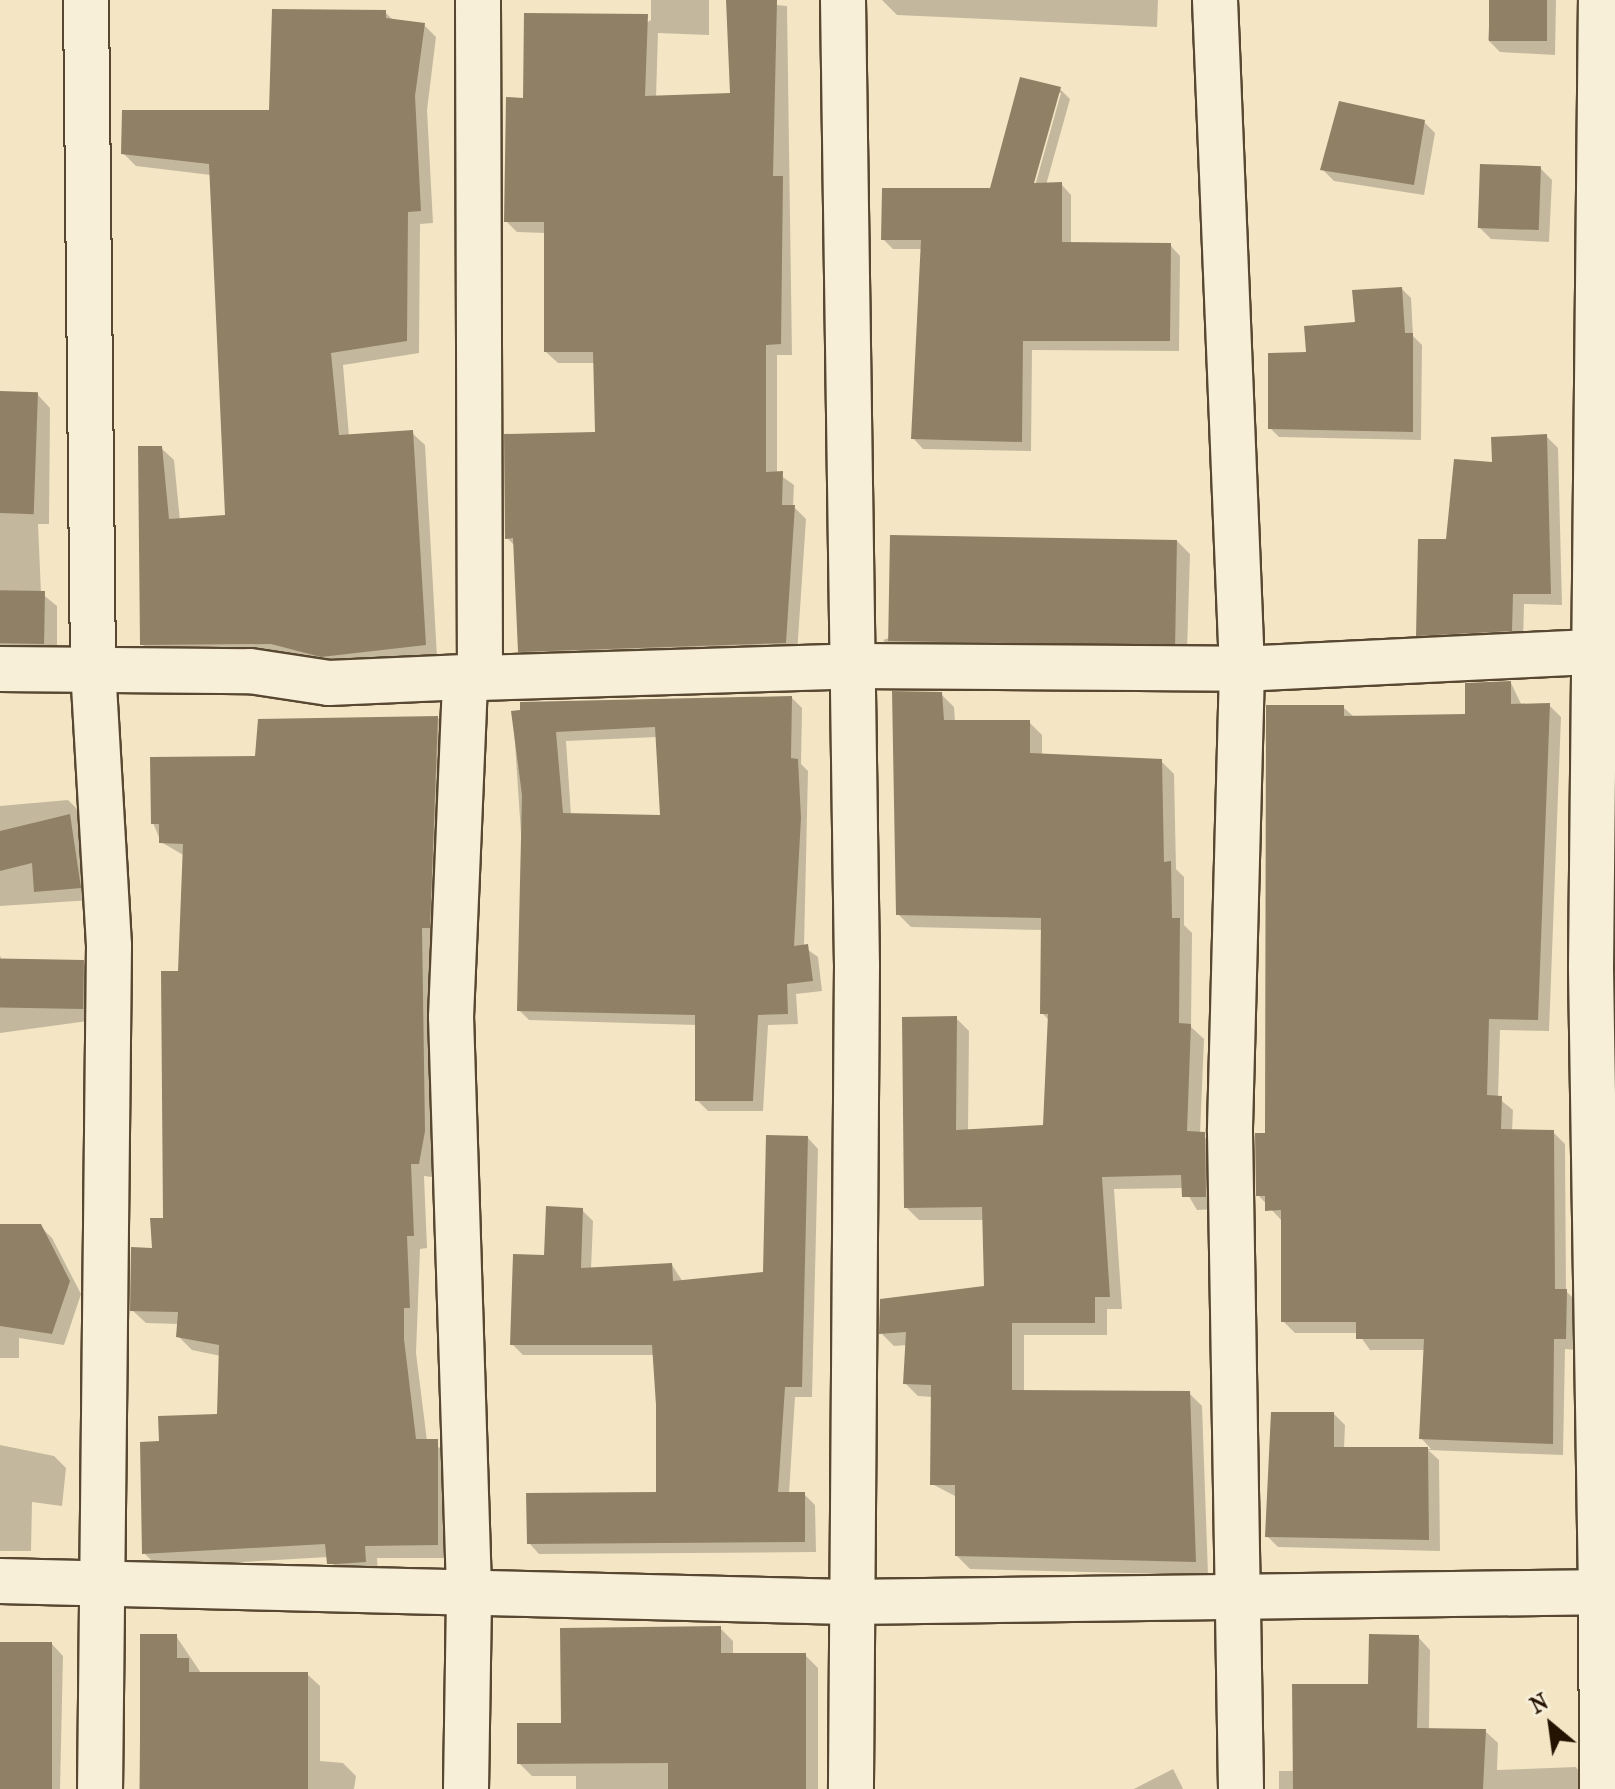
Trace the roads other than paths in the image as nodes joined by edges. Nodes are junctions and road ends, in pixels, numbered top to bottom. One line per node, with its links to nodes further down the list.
1 (86, 0): 8 (street)
2 (478, 0): 11 (street)
3 (843, 0): 7 (street)
4 (1215, 0): 10 (street)
5 (1601, 0): 6 (street)
6 (1606, 651): 10 (street); 15 (street)
7 (856, 666): 10 (street); 11 (street); 17 (street)
8 (93, 668): 9 (street); 11 (street); 12 (street)
9 (0, 669)
10 (1242, 669): 16 (street)
11 (473, 678): 14 (street)
12 (102, 1580): 13 (street); 14 (street); 18 (street)
13 (0, 1581)
14 (469, 1589): 17 (street); 19 (street)
15 (1608, 1592): 16 (street); 22 (street)
16 (1242, 1595): 17 (street); 21 (street)
17 (848, 1602): 20 (street)
18 (100, 1789)
19 (466, 1789)
20 (851, 1789)
21 (1241, 1789)
22 (1602, 1789)

